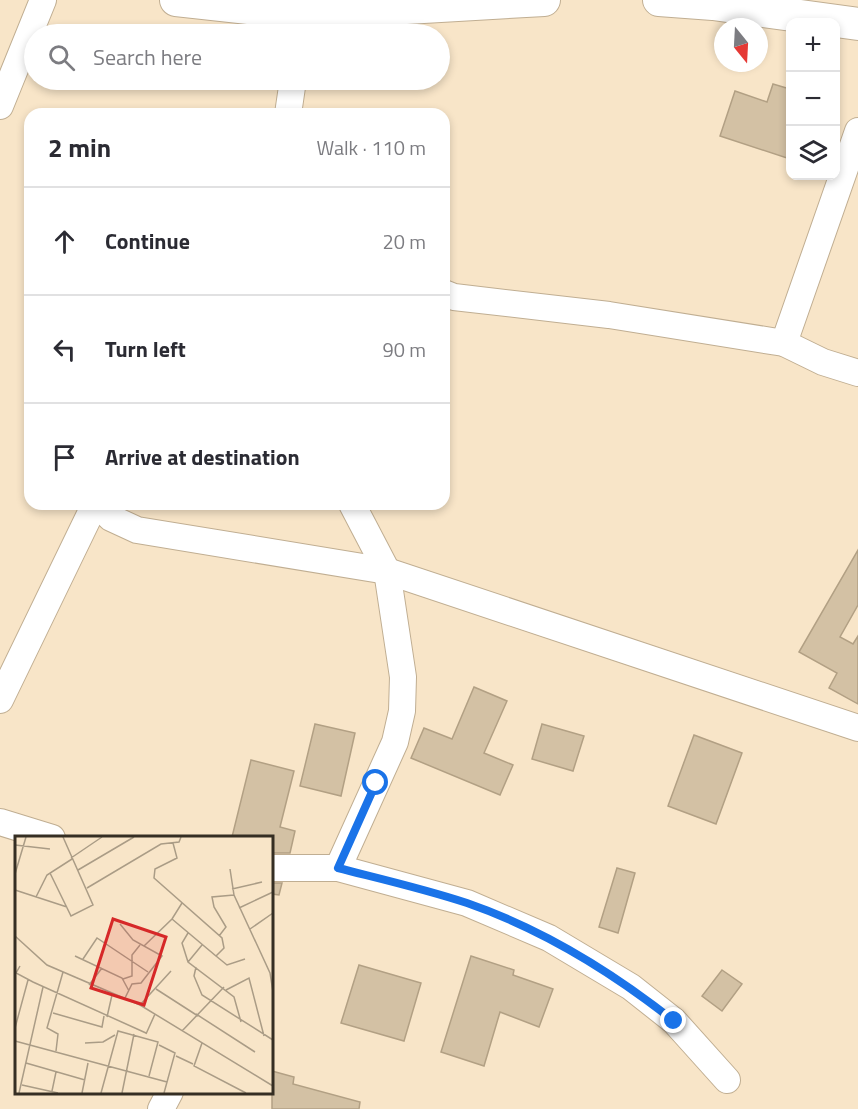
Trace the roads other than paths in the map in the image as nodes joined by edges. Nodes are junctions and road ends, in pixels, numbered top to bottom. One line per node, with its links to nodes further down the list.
1 (43, 0): 6 (street)
2 (176, 0): 7 (street)
3 (544, 0): 5 (street)
4 (659, 0): 8 (street)
5 (507, 1): 7 (street)
6 (33, 24)
7 (302, 24)
8 (858, 24)
9 (24, 47): 11 (street)
10 (292, 90): 12 (street)
11 (0, 106)
12 (289, 108)
13 (858, 131): 15 (street)
14 (450, 295): 15 (street)
15 (784, 343): 16 (street)
16 (858, 373)
17 (93, 510): 21 (street)
18 (102, 510): 20 (street)
19 (355, 510): 20 (street)
20 (387, 572): 22 (street); 25 (street)
21 (0, 700)
22 (858, 728)
23 (0, 822): 24 (street)
24 (49, 836)
25 (338, 868): 26 (street); 27 (street)
26 (274, 874)
27 (727, 1080)
28 (169, 1094): 29 (street)
29 (161, 1109)

